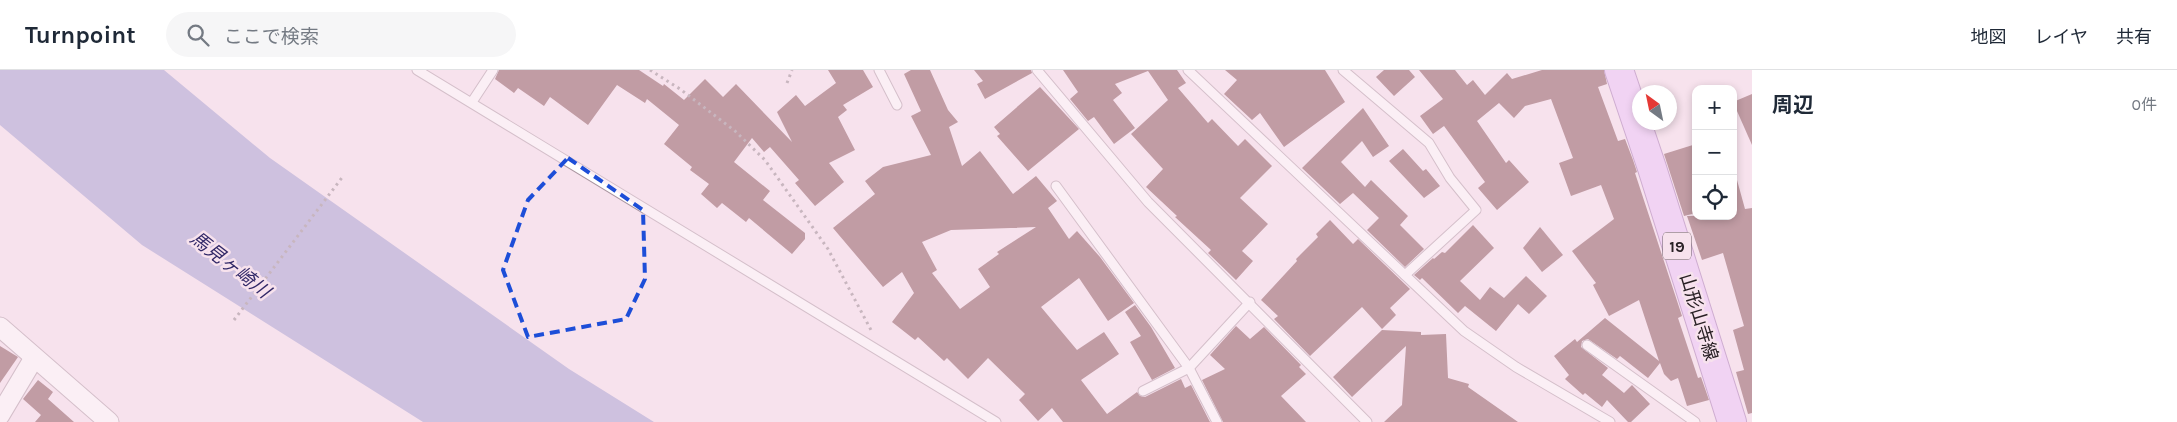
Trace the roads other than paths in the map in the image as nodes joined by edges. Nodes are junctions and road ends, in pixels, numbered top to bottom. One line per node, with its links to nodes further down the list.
1 (417, 70): 8 (lane)
2 (493, 70): 8 (lane)
3 (880, 70): 9 (lane)
4 (1037, 70): 12 (lane)
5 (1188, 70): 11 (lane)
6 (1343, 70): 11 (lane)
7 (1619, 70): 19 (main road, 山形山寺線 / 19)
8 (472, 102): 21 (lane)
9 (897, 105)
10 (1056, 186): 16 (lane)
11 (1405, 275): 24 (lane)
12 (1250, 302): 16 (lane); 23 (lane)
13 (0, 327): 15 (street)
14 (1587, 345): 25 (lane)
15 (34, 358): 18 (street); 20 (street)
16 (1189, 368): 17 (lane); 22 (lane)
17 (1143, 391)
18 (3, 403)
19 (1728, 418)
20 (109, 422)
21 (996, 422)
22 (1217, 422)
23 (1368, 422)
24 (1610, 422)
25 (1695, 422)

